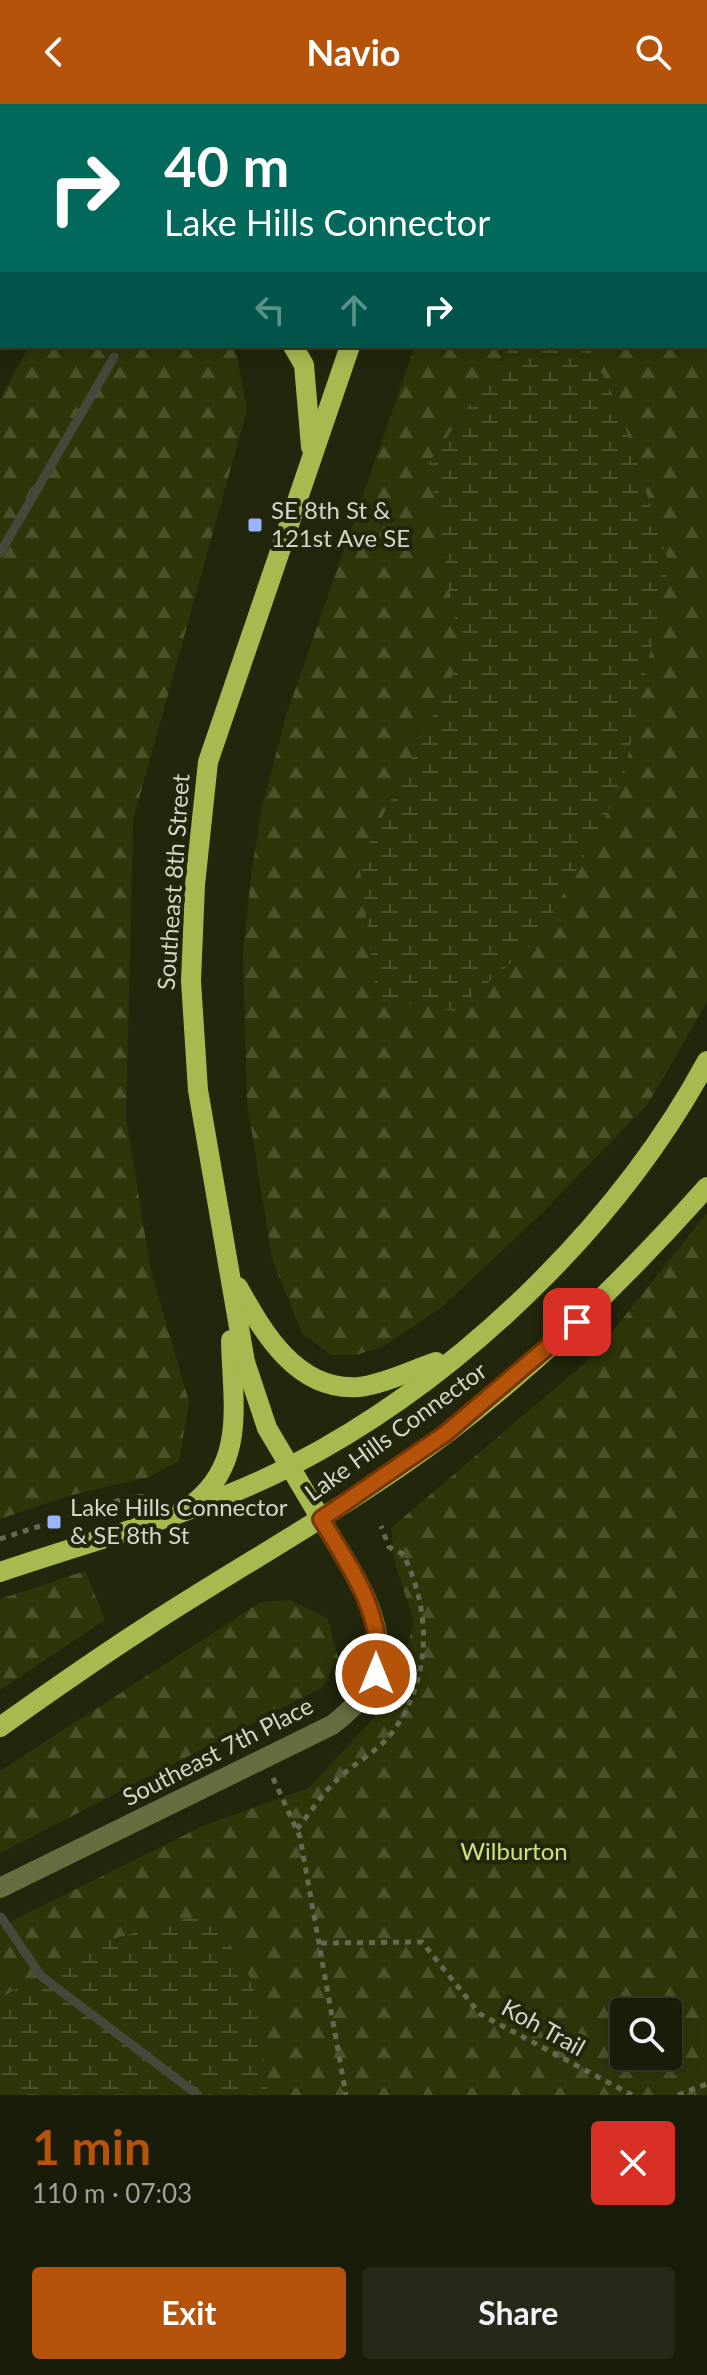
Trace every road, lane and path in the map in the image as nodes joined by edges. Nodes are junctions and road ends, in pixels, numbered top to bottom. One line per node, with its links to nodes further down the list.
1 (294, 348): 3 (main road)
2 (349, 348): 3 (main road, Southeast 8th Street)
3 (312, 454): 6 (main road, Southeast 8th Street)
4 (707, 1061): 7 (main road, Lake Hills Connector)
5 (707, 1187): 11 (main road, Lake Hills Connector)
6 (230, 1273): 7 (main road); 8 (main road, Southeast 8th Street); 10 (main road)
7 (455, 1356): 8 (main road, Lake Hills Connector)
8 (288, 1467): 10 (main road, Lake Hills Connector); 11 (main road, Southeast 8th Street)
9 (140, 1496): 12 (path)
10 (185, 1510): 13 (main road, Lake Hills Connector)
11 (321, 1519): 14 (main road, Lake Hills Connector); 15 (street, Southeast 7th Place)
12 (0, 1539)
13 (0, 1572)
14 (0, 1727)
15 (264, 1760): 16 (street, Southeast 7th Place); 17 (path)
16 (0, 1888)
17 (321, 1943): 19 (path); 20 (path, Koh Trail)
18 (707, 2084): 21 (path)
19 (346, 2095)
20 (632, 2095)
21 (678, 2095)

